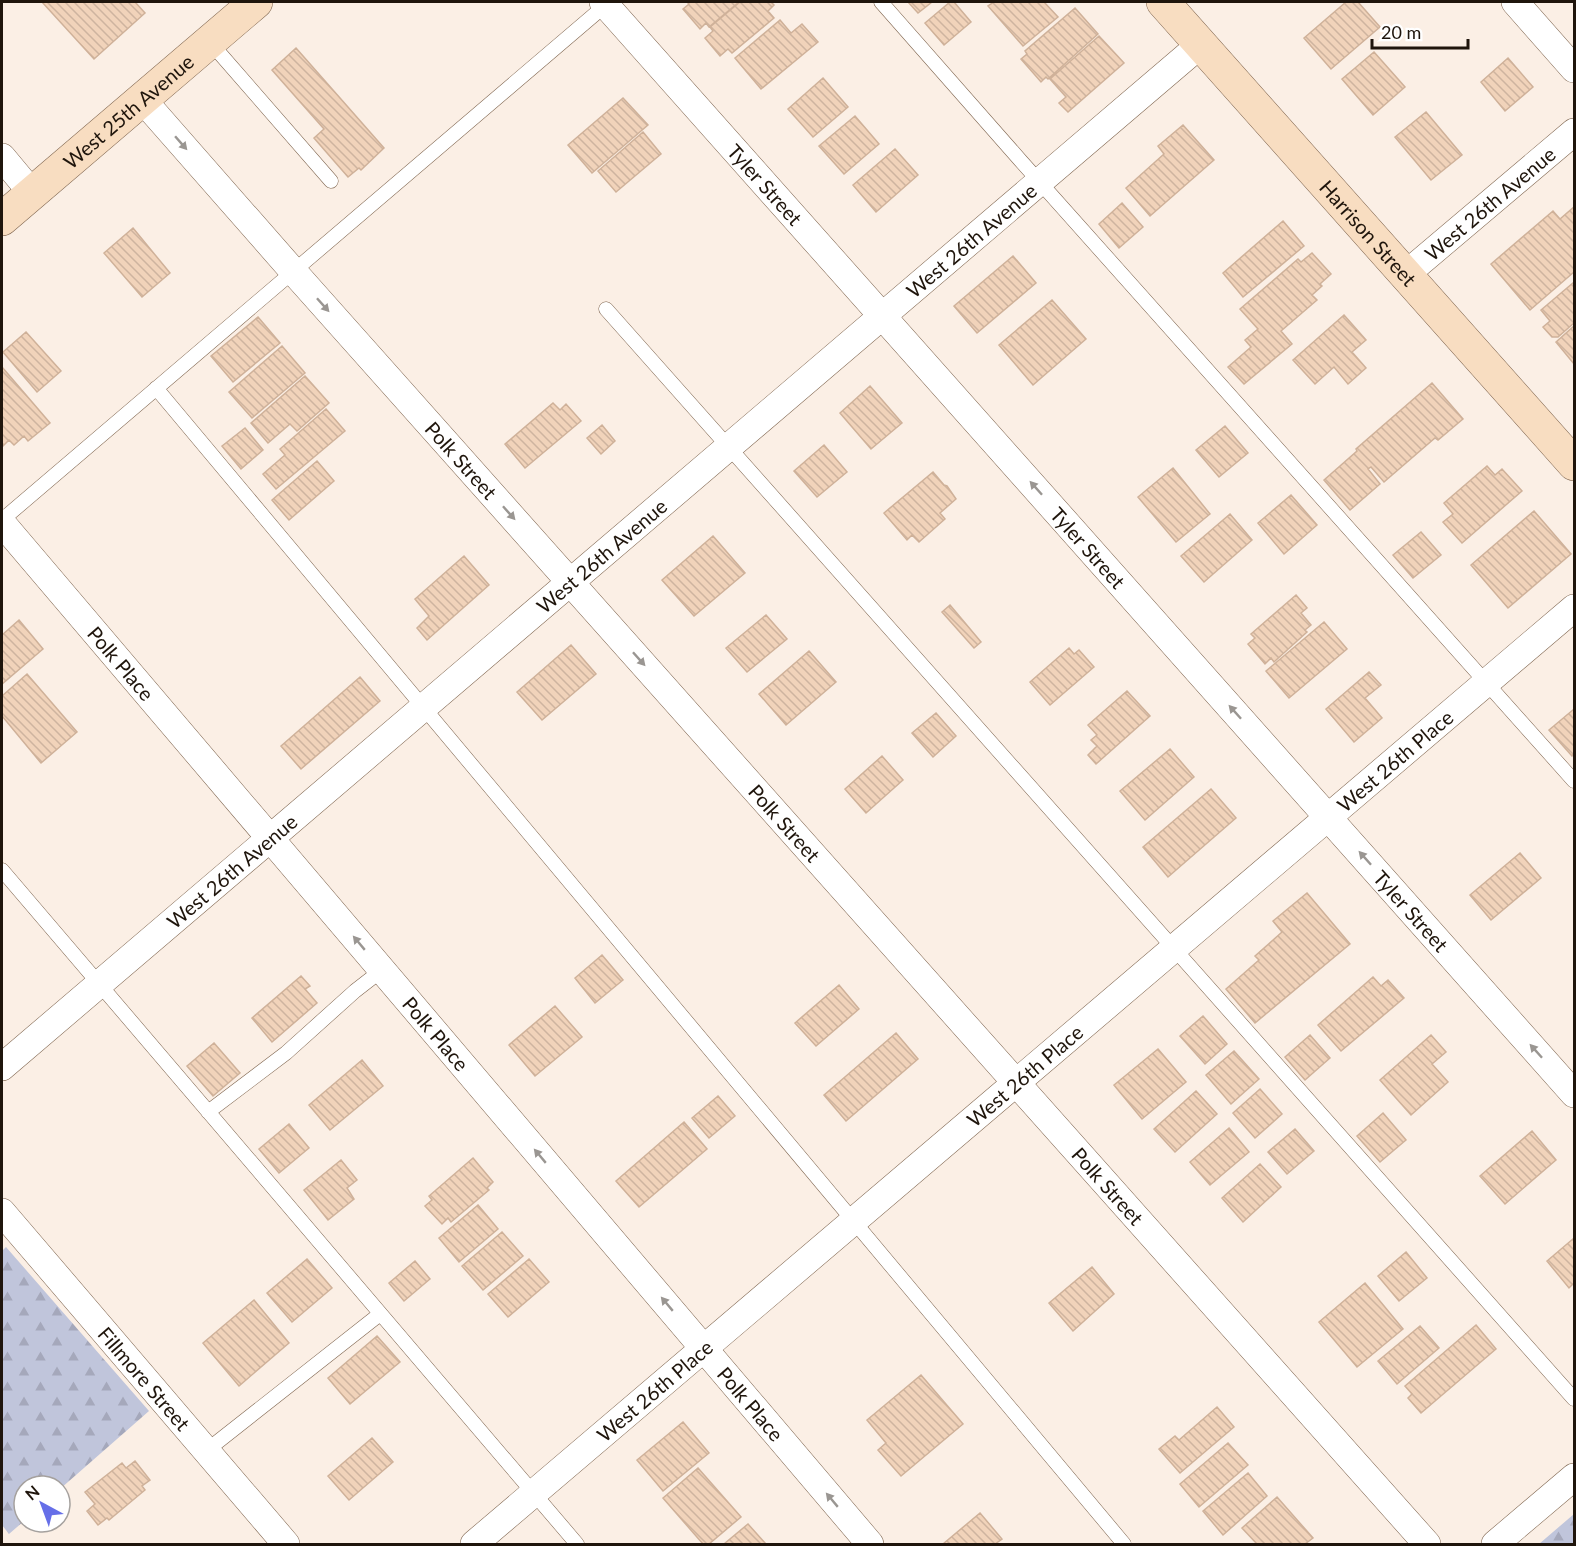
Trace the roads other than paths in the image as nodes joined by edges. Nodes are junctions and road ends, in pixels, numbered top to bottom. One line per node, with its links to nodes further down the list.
1 (256, 2): 6 (street, West 25th Avenue)
2 (606, 2): 16 (lane); 19 (street, Tyler Street)
3 (881, 2): 13 (lane)
4 (1163, 2): 7 (street, Harrison Street)
5 (1515, 2): 8 (street)
6 (209, 41): 9 (street, West 25th Avenue); 12 (lane)
7 (1201, 44): 13 (street, West 26th Avenue); 17 (street, Harrison Street)
8 (1575, 69)
9 (142, 99): 14 (street, West 25th Avenue); 16 (street, Polk Street, one-way to 16)
10 (1575, 132): 17 (street, West 26th Avenue)
11 (2, 157): 14 (street)
12 (331, 181)
13 (1039, 182): 19 (street, West 26th Avenue); 26 (lane)
14 (32, 193): 15 (street, West 25th Avenue)
15 (2, 219)
16 (293, 271): 20 (lane); 24 (street, Polk Street, one-way to 24)
17 (1405, 275): 22 (street, Harrison Street)
18 (606, 309): 21 (lane)
19 (883, 315): 21 (street, West 26th Avenue); 29 (street, Tyler Street, one-way to 19)
20 (156, 388): 23 (lane); 27 (lane)
21 (728, 447): 24 (street, West 26th Avenue); 32 (lane)
22 (1575, 464)
23 (2, 521): 30 (street, Polk Place)
24 (570, 582): 27 (street, West 26th Avenue); 36 (street, Polk Street, one-way to 36)
25 (1575, 608): 26 (street, West 26th Place)
26 (1487, 682): 28 (lane); 29 (street, West 26th Place)
27 (423, 707): 30 (street, West 26th Avenue); 40 (lane)
28 (1575, 781)
29 (1329, 817): 32 (street, West 26th Place); 37 (street, Tyler Street, one-way to 29)
30 (270, 838): 33 (street, Polk Place, one-way to 30); 34 (street, West 26th Avenue)
31 (2, 870): 34 (lane)
32 (1174, 948): 36 (street, West 26th Place); 43 (lane)
33 (382, 970): 38 (lane); 42 (street, Polk Place, one-way to 33)
34 (99, 984): 35 (street, West 26th Avenue); 38 (lane)
35 (2, 1067)
36 (1016, 1083): 40 (street, West 26th Place); 52 (street, Polk Street)
37 (1575, 1094)
38 (208, 1112): 41 (lane)
39 (2, 1212): 44 (street, Fillmore Street)
40 (854, 1221): 42 (street, West 26th Place); 51 (lane)
41 (380, 1314): 44 (lane); 46 (lane)
42 (705, 1349): 46 (street, West 26th Place); 50 (street, Polk Place, one-way to 42)
43 (1575, 1400)
44 (206, 1451): 47 (street, Fillmore Street)
45 (1575, 1477): 53 (street)
46 (534, 1494): 48 (street, West 26th Place); 49 (lane)
47 (286, 1545)
48 (474, 1545)
49 (577, 1545)
50 (870, 1545)
51 (1124, 1545)
52 (1427, 1545)
53 (1496, 1545)

